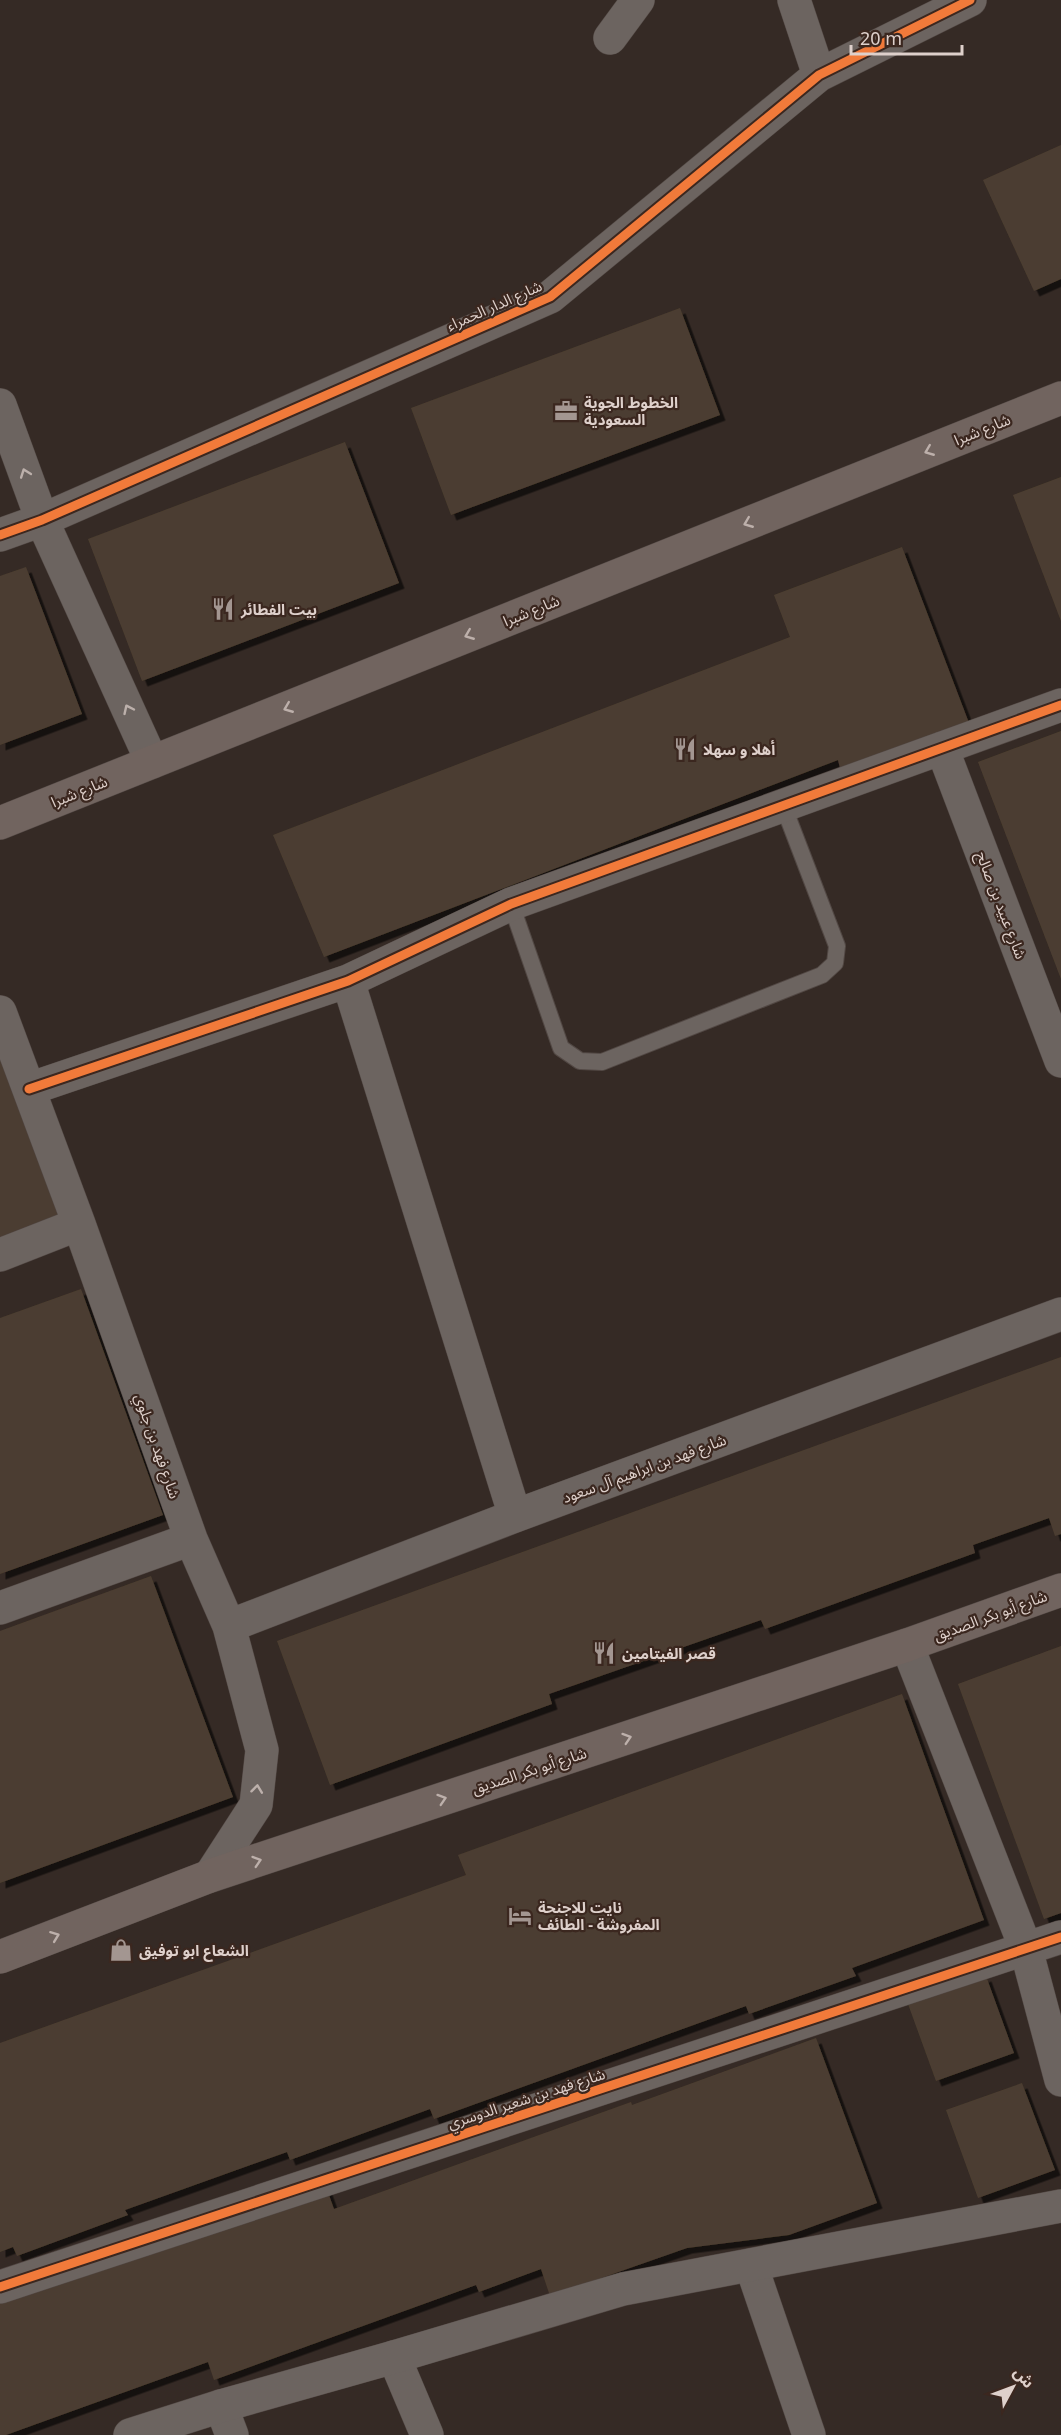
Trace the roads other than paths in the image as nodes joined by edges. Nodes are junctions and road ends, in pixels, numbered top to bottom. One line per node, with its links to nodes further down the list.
1 (638, 0): 4 (street)
2 (794, 0): 5 (street)
3 (970, 0): 5 (street, شارع الدار الحمراء)
4 (610, 38)
5 (819, 75): 8 (street, شارع الدار الحمراء)
6 (1061, 398): 12 (main road, شارع شبرا, one-way to 12)
7 (0, 405): 8 (street, one-way to 7)
8 (42, 520): 9 (street, شارع الدار الحمراء); 12 (street, one-way to 8)
9 (0, 535)
10 (1061, 705): 11 (street)
11 (942, 748): 13 (street); 18 (street, شارع عبيد بن صالح)
12 (153, 762): 14 (main road, شارع شبرا)
13 (783, 805): 15 (street); 15 (lane)
14 (0, 823)
15 (511, 904): 16 (street)
16 (348, 981): 19 (street); 23 (street)
17 (0, 1012): 19 (street, شارع فهد بن جلوي)
18 (1061, 1061)
19 (29, 1089): 20 (street, شارع فهد بن جلوي)
20 (79, 1224): 21 (street); 24 (street, شارع فهد بن جلوي)
21 (0, 1255)
22 (1061, 1314): 23 (street, شارع فهد بن ابراهيم آل سعود)
23 (515, 1516): 27 (street, شارع فهد بن ابراهيم آل سعود)
24 (191, 1539): 26 (street); 27 (street, شارع فهد بن جلوي)
25 (1061, 1590): 28 (main road, شارع أبو بكر الصديق)
26 (0, 1608)
27 (229, 1626): 29 (street, شارع فهد بن جلوي, one-way to 27)
28 (907, 1645): 29 (main road, شارع أبو بكر الصديق, one-way to 28); 31 (street)
29 (210, 1876): 32 (main road, شارع أبو بكر الصديق, one-way to 29)
30 (1061, 1937): 31 (street, شارع فهد بن شعير الدوسري)
31 (1026, 1949): 33 (street); 36 (street, شارع فهد بن شعير الدوسري)
32 (0, 1957)
33 (1061, 2080)
34 (1061, 2206): 35 (street)
35 (751, 2265): 37 (street); 41 (street)
36 (0, 2287)
37 (394, 2357): 38 (street); 40 (street)
38 (227, 2420): 39 (street)
39 (130, 2435)
40 (427, 2435)
41 (809, 2435)

